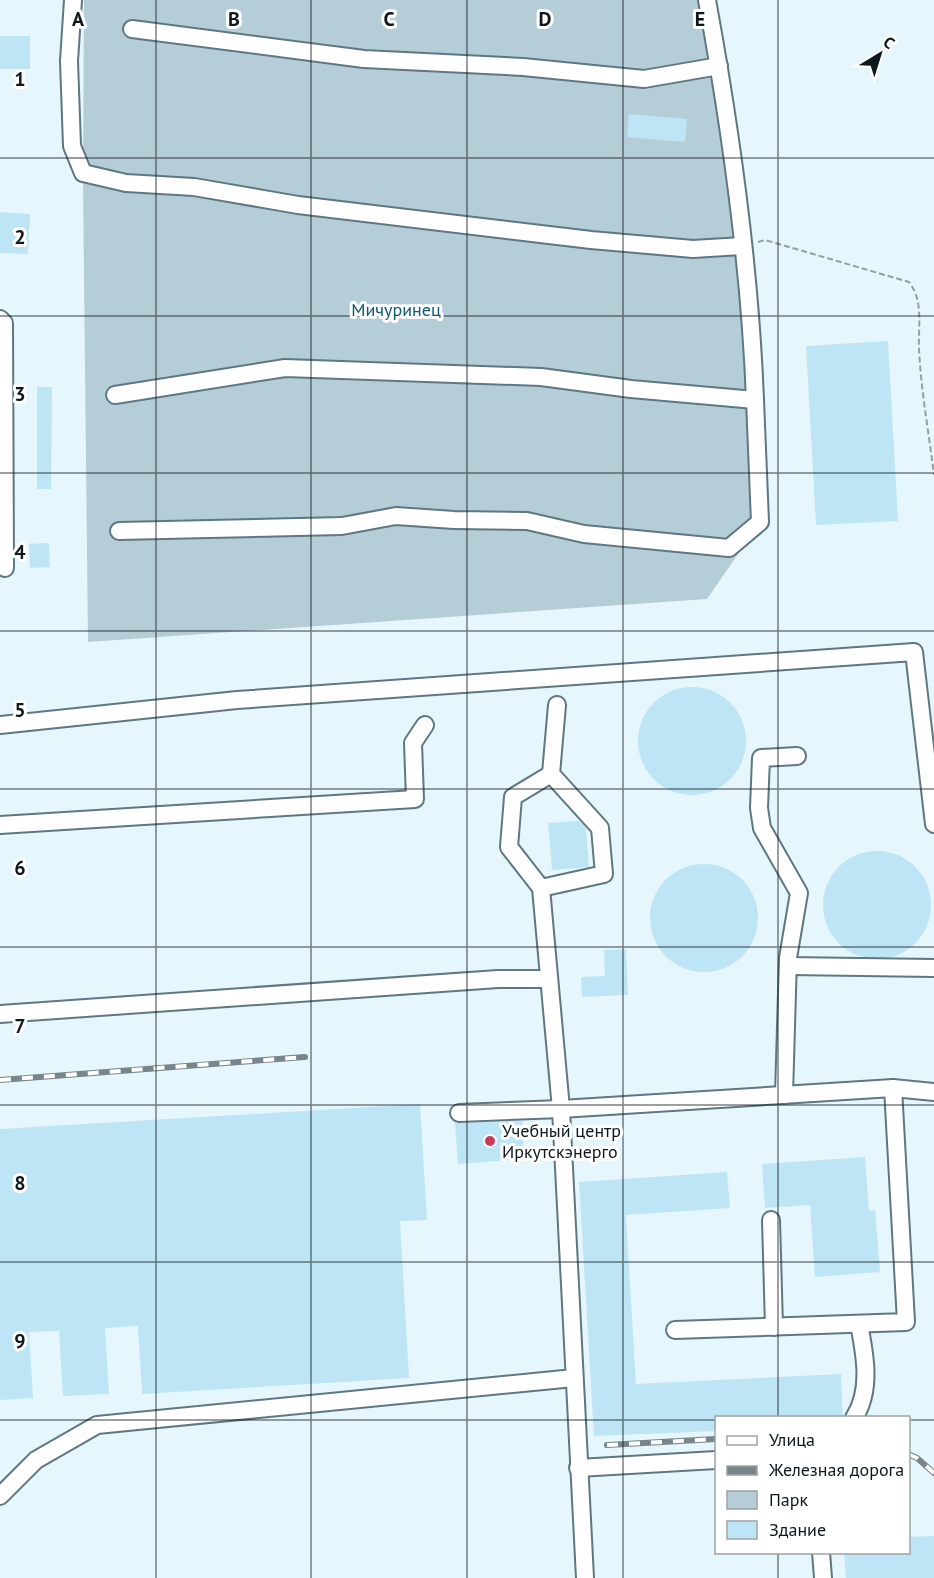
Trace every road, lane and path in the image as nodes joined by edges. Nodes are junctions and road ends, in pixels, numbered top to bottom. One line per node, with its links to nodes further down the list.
1 (73, 0): 5 (street)
2 (707, 0): 4 (street)
3 (132, 29): 4 (street)
4 (719, 66): 5 (street)
5 (742, 246): 8 (street); 9 (path)
6 (0, 319): 11 (street)
7 (115, 395): 8 (street)
8 (755, 400): 10 (street)
9 (934, 475)
10 (118, 531)
11 (5, 568)
12 (557, 705): 16 (street)
13 (0, 725): 17 (street)
14 (425, 725): 18 (street)
15 (797, 756): 20 (street)
16 (551, 774): 19 (street); 19 (street)
17 (934, 824)
18 (0, 825)
19 (541, 888): 22 (street)
20 (788, 966): 21 (street); 26 (street)
21 (934, 968)
22 (549, 979): 23 (street); 27 (street)
23 (0, 1014)
24 (893, 1088): 25 (street); 26 (street); 30 (street)
25 (934, 1092)
26 (784, 1095): 27 (street)
27 (561, 1109): 28 (street); 33 (street)
28 (459, 1113)
29 (771, 1220): 31 (street)
30 (859, 1324): 31 (street); 34 (street)
31 (774, 1327): 32 (street)
32 (675, 1330)
33 (574, 1378): 36 (street); 37 (street)
34 (855, 1416)
35 (715, 1460): 36 (street)
36 (578, 1468): 39 (street)
37 (0, 1496)
38 (821, 1554): 40 (street)
39 (585, 1578)
40 (823, 1578)

